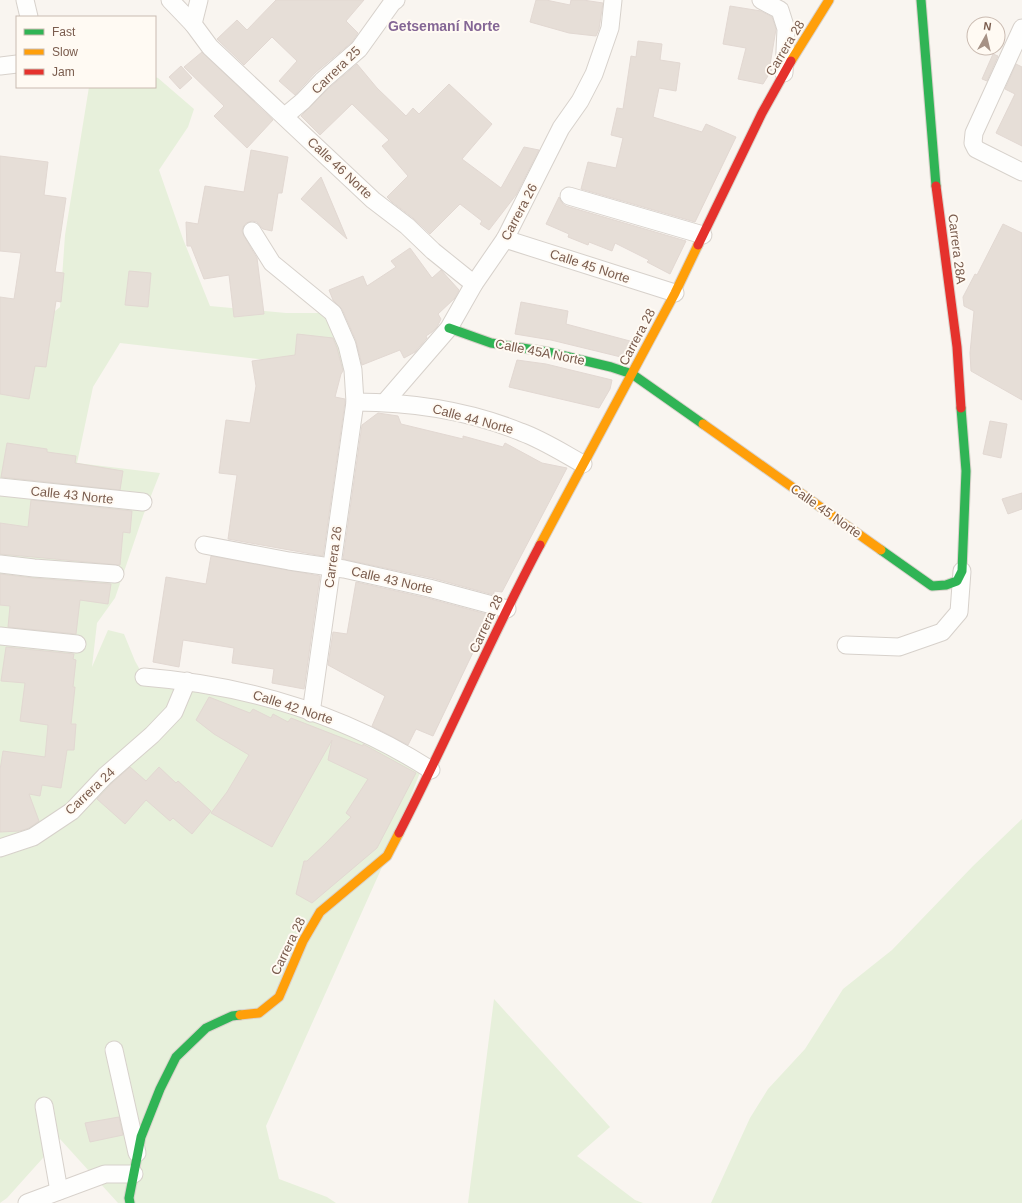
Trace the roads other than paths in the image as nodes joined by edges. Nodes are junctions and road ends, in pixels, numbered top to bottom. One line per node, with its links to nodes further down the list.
1 (25, 0): 9 (street)
2 (170, 0): 10 (street)
3 (199, 0): 10 (street)
4 (396, 0): 15 (street, Carrera 25)
5 (613, 0): 20 (street, Carrera 26)
6 (762, 0): 14 (street)
7 (829, 0): 14 (street, Carrera 28)
8 (921, 0): 33 (street, Carrera 28A)
9 (29, 16)
10 (193, 24): 15 (street, Calle 46 Norte)
11 (1021, 34): 16 (street)
12 (16, 64): 13 (street)
13 (0, 66)
14 (784, 73): 19 (street, Carrera 28)
15 (285, 116): 21 (street, Calle 46 Norte)
16 (1022, 172)
17 (569, 196): 19 (street)
18 (252, 231): 25 (street)
19 (703, 235): 22 (street, Carrera 28)
20 (505, 239): 21 (street, Carrera 26); 22 (street, Calle 45 Norte)
21 (474, 284): 23 (street, Carrera 26)
22 (675, 293): 24 (street, Carrera 28)
23 (449, 328): 24 (street, Calle 45A Norte); 26 (street, Carrera 26)
24 (632, 374): 27 (street, Carrera 28); 33 (street, Calle 45 Norte)
25 (356, 402): 26 (street, Calle 44 Norte); 32 (street, Carrera 26)
26 (385, 402): 27 (street, Calle 44 Norte)
27 (583, 464): 35 (street, Carrera 28)
28 (0, 487): 29 (street, Calle 43 Norte)
29 (143, 502)
30 (204, 545): 32 (street, Calle 43 Norte)
31 (0, 564): 34 (street)
32 (332, 568): 35 (street, Calle 43 Norte); 41 (street, Carrera 26)
33 (962, 571): 38 (street)
34 (115, 574)
35 (507, 609): 42 (street, Carrera 28)
36 (0, 636): 37 (street)
37 (77, 644)
38 (846, 646)
39 (144, 677): 40 (street, Calle 42 Norte)
40 (187, 681): 41 (street, Calle 42 Norte); 43 (street, Carrera 24)
41 (311, 713): 42 (street, Calle 42 Norte)
42 (431, 770): 46 (street, Carrera 28)
43 (0, 848)
44 (114, 1050): 46 (street)
45 (44, 1106): 48 (street)
46 (138, 1156): 47 (street, Carrera 28)
47 (134, 1174): 48 (street); 50 (street, Carrera 28)
48 (59, 1191): 49 (street)
49 (27, 1203)
50 (130, 1203)

